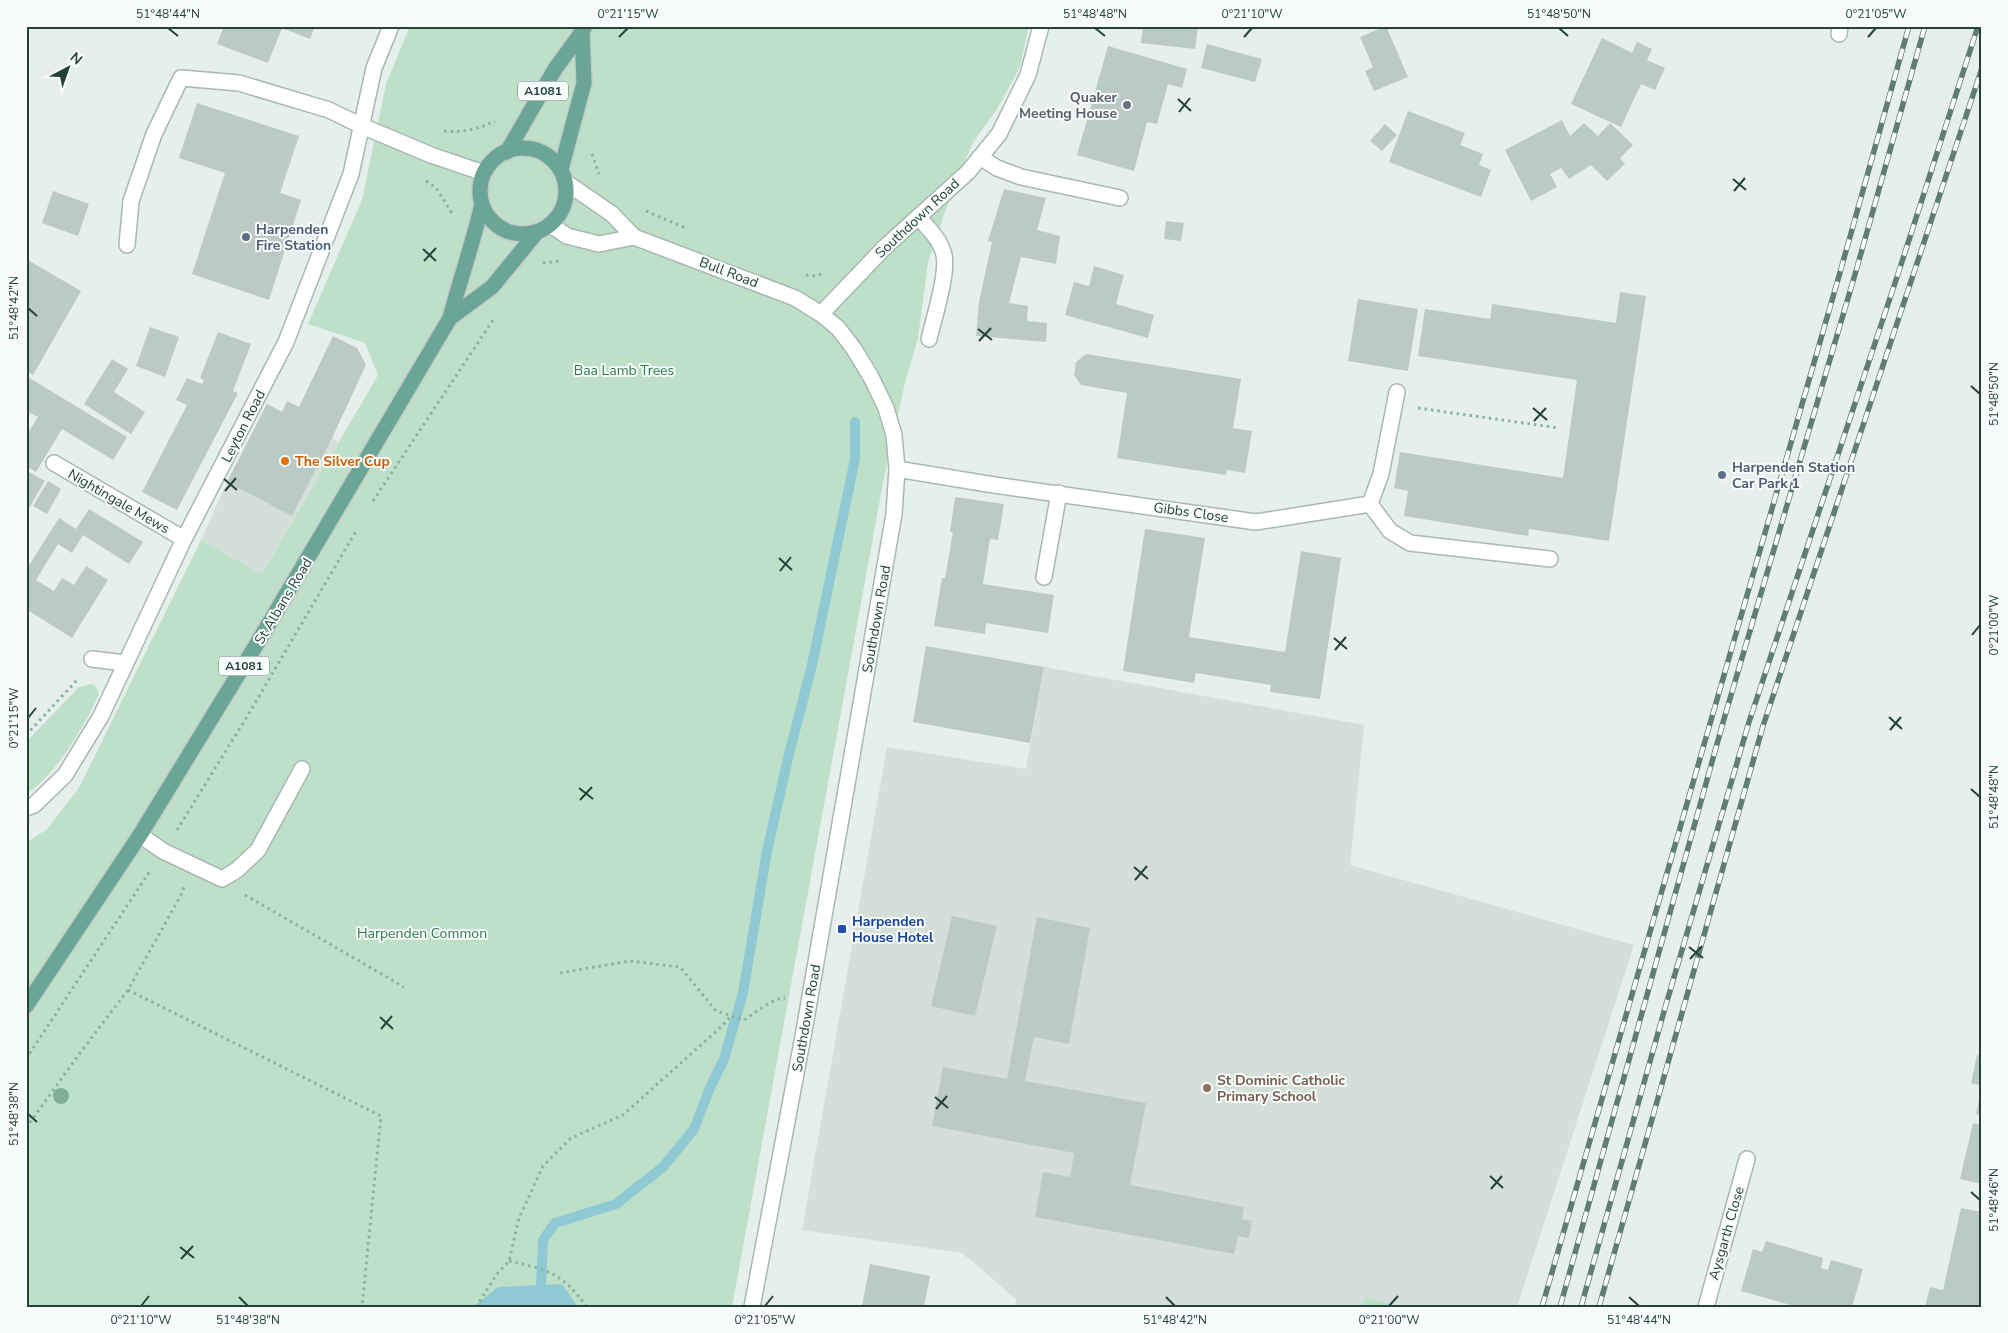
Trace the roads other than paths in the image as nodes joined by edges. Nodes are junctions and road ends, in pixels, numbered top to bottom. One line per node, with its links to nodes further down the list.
1 (391, 26): 4 (street, Leyton Road)
2 (1041, 26): 6 (street, Southdown Road)
3 (584, 29): 5 (main road, A1081); 8 (main road, A1081)
4 (362, 126): 7 (street); 15 (street); 24 (street, Leyton Road)
5 (507, 152): 7 (main road, A1081); 8 (main road)
6 (980, 157): 9 (street); 11 (street, Southdown Road)
7 (484, 173): 10 (main road, St Albans Road / A1081)
8 (564, 176): 12 (main road, A1081); 14 (street, Bull Road)
9 (1120, 198)
10 (482, 204): 13 (main road, St Albans Road / A1081); 17 (main road, St Albans Road / A1081)
11 (918, 217): 16 (street, Southdown Road); 18 (street)
12 (551, 225): 13 (main road, St Albans Road / A1081); 14 (street)
13 (537, 232): 17 (main road, St Albans Road / A1081)
14 (634, 237): 16 (street, Bull Road)
15 (127, 245)
16 (821, 314): 21 (street, Southdown Road)
17 (450, 318): 31 (main road, St Albans Road / A1081)
18 (929, 339)
19 (1396, 398): 23 (street)
20 (54, 463): 24 (street, Nightingale Mews)
21 (897, 469): 22 (street, Gibbs Close); 34 (street, Southdown Road)
22 (1059, 494): 23 (street, Gibbs Close); 26 (street)
23 (1370, 504): 25 (street)
24 (184, 539): 28 (street, Leyton Road)
25 (1550, 559)
26 (1044, 577)
27 (92, 659): 28 (street)
28 (125, 663): 30 (street, Leyton Road)
29 (302, 769): 31 (street)
30 (26, 808)
31 (140, 835): 32 (main road, St Albans Road / A1081)
32 (26, 1006)
33 (1747, 1159): 35 (street, Aysgarth Close)
34 (752, 1307)
35 (1706, 1307)

